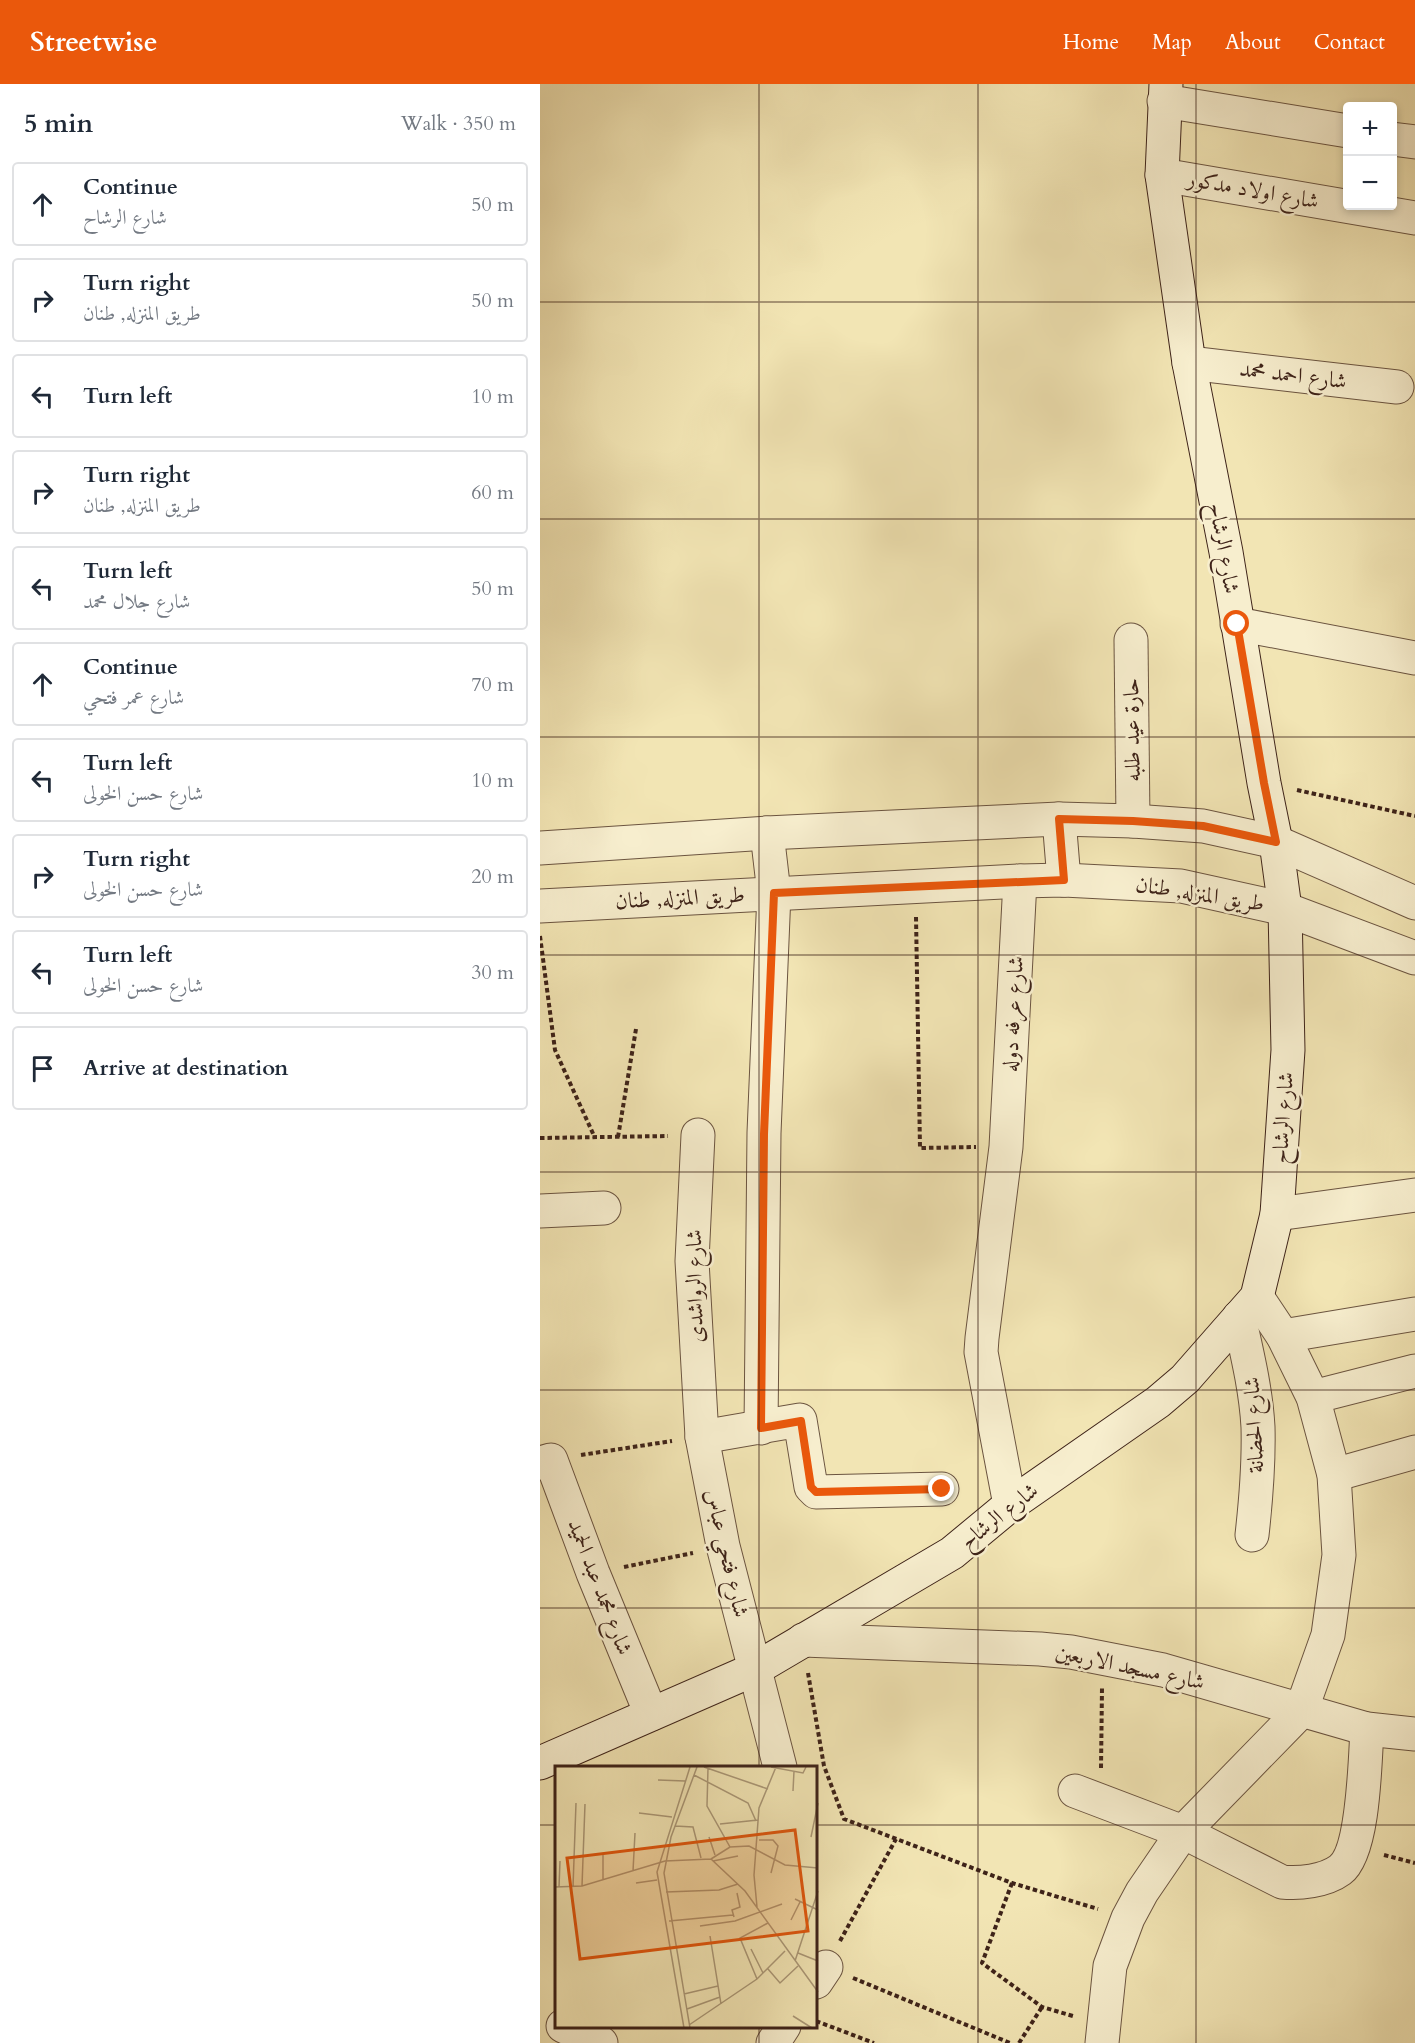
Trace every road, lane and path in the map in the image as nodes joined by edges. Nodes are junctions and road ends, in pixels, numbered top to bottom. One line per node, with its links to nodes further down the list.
1 (1165, 93): 2 (street); 5 (street, شارع الرشاح)
2 (1343, 130)
3 (1397, 140): 4 (street)
4 (1415, 142)
5 (1162, 175): 6 (street, شارع اولاد مدكور); 7 (street, شارع الرشاح)
6 (1415, 218)
7 (1189, 363): 8 (street, شارع احمد محمد); 9 (street, شارع الرشاح)
8 (1397, 387)
9 (1237, 624): 11 (street); 12 (street, شارع الرشاح)
10 (1131, 640): 15 (street, حارة عيد طلبه)
11 (1415, 658)
12 (1264, 783): 13 (path); 17 (street, شارع الرشاح)
13 (1415, 816)
14 (1059, 819): 15 (street); 16 (street); 19 (street)
15 (1133, 821): 17 (street)
16 (767, 833): 18 (street); 22 (street)
17 (1276, 842): 23 (street); 25 (street, شارع الرشاح)
18 (540, 848)
19 (1064, 880): 20 (street, طريق المنزله, طنان); 25 (street, طريق المنزله, طنان)
20 (1020, 881): 21 (street, طريق المنزله, طنان); 33 (street, شارع عرفه دوله)
21 (915, 886): 22 (street, طريق المنزله, طنان); 33 (path)
22 (774, 893): 24 (street, طريق المنزله, طنان); 43 (street)
23 (1415, 903)
24 (540, 906)
25 (1285, 909): 27 (street, طريق المنزله, طنان); 37 (street, شارع الرشاح)
26 (540, 933): 32 (path)
27 (1415, 958)
28 (636, 1029): 30 (path)
29 (698, 1135): 30 (path); 44 (street, شارع الرواشدى)
30 (618, 1137): 32 (path)
31 (540, 1138): 32 (path)
32 (595, 1138)
33 (1006, 1147): 49 (street, شارع عرفه دوله)
34 (1415, 1195): 37 (street)
35 (604, 1208): 36 (street)
36 (540, 1211)
37 (1277, 1214): 38 (street, شارع الرشاح)
38 (1248, 1307): 40 (street); 49 (street, شارع الرشاح); 50 (street, شارع الحضانة)
39 (1415, 1314): 40 (street)
40 (1283, 1336): 42 (street)
41 (1415, 1371): 42 (street)
42 (1313, 1396): 47 (street)
43 (761, 1428): 44 (street); 48 (street)
44 (702, 1437): 46 (path); 51 (street, شارع فتحي عباس)
45 (1415, 1452): 47 (street)
46 (546, 1461): 52 (street, شارع محمد عبد الحميد)
47 (1334, 1475): 56 (street)
48 (942, 1489)
49 (1010, 1504): 53 (street, شارع الرشاح)
50 (1252, 1535)
51 (723, 1546): 52 (path); 55 (street, شارع فتحي عباس)
52 (593, 1573): 57 (street, شارع محمد عبد الحميد)
53 (803, 1640): 54 (street, شارع مسجد الاربعين); 55 (street, شارع الرشاح); 64 (path)
54 (1103, 1658): 56 (street, شارع مسجد الاربعين); 62 (path)
55 (755, 1669): 57 (street, شارع الرشاح); 61 (street, شارع فتحي عباس)
56 (1300, 1711): 58 (street, شارع مسجد الاربعين); 63 (street)
57 (651, 1714): 60 (street, شارع الرشاح)
58 (1367, 1729): 59 (street, شارع مسجد الاربعين); 63 (street)
59 (1415, 1734)
60 (555, 1762)
61 (780, 1766)
62 (1088, 1796): 63 (street)
63 (1184, 1832): 66 (street)
64 (896, 1839): 65 (path); 67 (path)
65 (1012, 1883): 66 (path); 75 (path)
66 (1128, 1918): 76 (street)
67 (821, 1974): 74 (path)
68 (540, 2017): 70 (street)
69 (818, 2022): 73 (path)
70 (555, 2024)
71 (783, 2028): 72 (street)
72 (773, 2043)
73 (874, 2043)
74 (1010, 2043)
75 (1019, 2043)
76 (1102, 2043)

